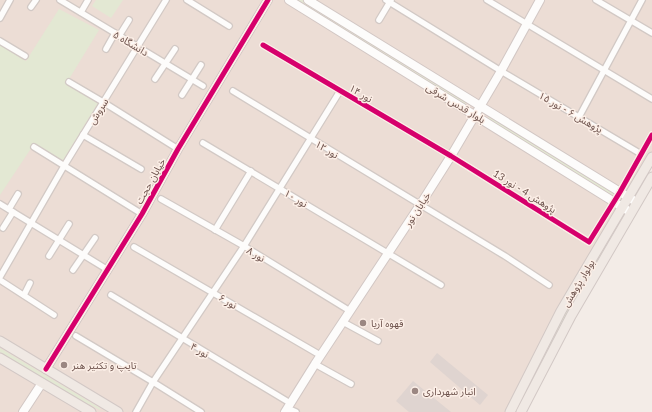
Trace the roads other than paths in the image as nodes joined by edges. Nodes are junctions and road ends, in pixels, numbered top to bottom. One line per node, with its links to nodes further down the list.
1 (10, 0): 17 (street)
2 (36, 0): 15 (street)
3 (60, 0): 16 (street, دانشگاه ۵)
4 (88, 0): 16 (street)
5 (166, 0): 27 (street, سروش)
6 (187, 0): 22 (street)
7 (268, 0): 52 (main road, خیابان حجت)
8 (289, 0): 45 (main road, بلوار قدس شرقی)
9 (308, 0): 44 (main road, بلوار قدس شرقی)
10 (487, 0): 21 (street)
11 (540, 0): 21 (main road, خیابان نور)
12 (596, 0): 20 (street)
13 (642, 0): 20 (street)
14 (389, 1): 19 (street); 34 (street, پژوهش ۶ - نور ۱۵)
15 (31, 7)
16 (81, 12): 24 (street, دانشگاه ۵)
17 (0, 18)
18 (129, 20): 24 (street)
19 (379, 20)
20 (631, 21): 23 (street); 33 (street)
21 (526, 24): 33 (street); 34 (main road, خیابان نور)
22 (230, 26)
23 (652, 33)
24 (117, 35): 27 (street, دانشگاه ۵); 28 (street)
25 (0, 41): 30 (street)
26 (263, 45): 40 (street, نور ۱۴)
27 (137, 47): 31 (street, دانشگاه ۵); 43 (street, سروش)
28 (106, 49)
29 (175, 49): 31 (street)
30 (25, 56)
31 (166, 64): 35 (street); 36 (street, دانشگاه ۵)
32 (201, 65): 36 (street)
33 (604, 70): 42 (street); 46 (street)
34 (501, 72): 44 (main road, خیابان نور); 46 (street, پژوهش ۶ - نور ۱۵)
35 (155, 79)
36 (192, 79): 38 (street, دانشگاه ۵); 41 (street)
37 (69, 82): 43 (street)
38 (203, 86)
39 (233, 91): 49 (street, نور ۱۲)
40 (340, 91): 49 (street); 54 (street, نور ۱۴)
41 (182, 95)
42 (652, 99)
43 (103, 102): 47 (street, سروش); 52 (street)
44 (481, 106): 45 (main road, خیابان نور); 61 (main road, بلوار قدس شرقی)
45 (475, 115): 54 (main road, خیابان نور); 65 (main road, بلوار قدس شرقی)
46 (579, 117): 53 (street, پژوهش ۶ - نور ۱۵)
47 (83, 134): 56 (street, سروش); 57 (street)
48 (652, 135): 53 (street)
49 (310, 139): 60 (street); 68 (street, نور ۱۲)
50 (203, 143): 58 (street, نور ۱۰)
51 (34, 147): 56 (street)
52 (178, 149): 72 (main road, خیابان حجت)
53 (641, 154): 61 (street)
54 (451, 156): 65 (street, پژوهش 4 - نور 13); 68 (main road, خیابان نور)
55 (652, 157): 63 (main road, بولوار پژوهش)
56 (64, 166): 72 (street); 73 (street, سروش)
57 (141, 169)
58 (251, 171): 60 (street, نور ۱۰); 76 (street)
59 (652, 177): 66 (main road, بولوار پژوهش)
60 (279, 188): 79 (street); 81 (street, نور ۱۰)
61 (620, 192): 63 (main road, بلوار قدس شرقی); 65 (street)
62 (18, 194): 70 (street)
63 (629, 197): 66 (main road, بلوار قدس شرقی); 69 (main road, بولوار پژوهش)
64 (161, 199): 76 (street, نور ۸)
65 (614, 202): 69 (main road, بلوار قدس شرقی)
66 (638, 202): 71 (main road, بولوار پژوهش)
67 (0, 204): 70 (street)
68 (420, 205): 81 (main road, خیابان نور); 89 (street, نور ۱۲)
69 (623, 207): 71 (main road, بلوار قدس شرقی); 115 (main road, بولوار پژوهش)
70 (11, 210): 73 (street); 75 (street)
71 (631, 212): 116 (main road, بولوار پژوهش)
72 (142, 214): 85 (main road, خیابان حجت)
73 (31, 222): 78 (street); 86 (street, سروش)
74 (70, 224): 78 (street)
75 (3, 228)
76 (215, 230): 79 (street, نور ۸)
77 (95, 238): 82 (street)
78 (60, 240): 82 (street); 83 (street)
79 (244, 246): 90 (street); 93 (street, نور ۸)
80 (134, 247): 90 (street, نور ۶)
81 (389, 253): 88 (street, نور ۱۰); 93 (main road, خیابان نور)
82 (84, 255): 84 (street); 85 (street)
83 (49, 256)
84 (73, 270)
85 (108, 270): 103 (main road, خیابان حجت)
86 (0, 278): 91 (street)
87 (30, 283): 91 (street)
88 (441, 285)
89 (549, 285)
90 (213, 292): 97 (street); 100 (street, نور ۶)
91 (24, 295): 94 (street)
92 (111, 295): 97 (street, نور ۴)
93 (350, 311): 95 (main road, خیابان نور)
94 (54, 315)
95 (343, 322): 99 (street); 100 (main road, خیابان نور)
96 (76, 336): 104 (street)
97 (182, 339): 104 (street); 107 (street, نور ۴)
98 (0, 341): 103 (main road)
99 (378, 341)
100 (320, 355): 102 (main road, خیابان نور)
101 (0, 358): 105 (main road)
102 (315, 364): 106 (street); 107 (main road, خیابان نور)
103 (46, 369): 108 (main road)
104 (153, 382): 112 (street); 113 (street)
105 (42, 383): 109 (main road); 110 (main road)
106 (351, 384)
107 (288, 407): 114 (street, نور ۴)
108 (107, 409): 111 (main road)
109 (23, 412)
110 (91, 412)
111 (118, 412)
112 (136, 412)
113 (201, 412)
114 (296, 412)
115 (510, 412)
116 (521, 412)

